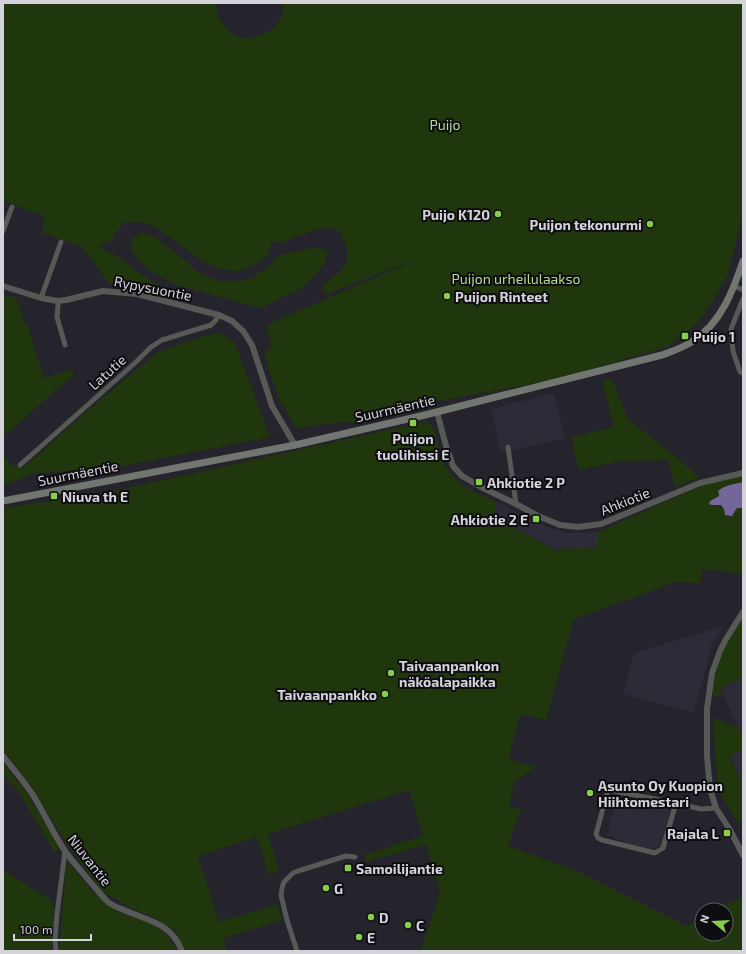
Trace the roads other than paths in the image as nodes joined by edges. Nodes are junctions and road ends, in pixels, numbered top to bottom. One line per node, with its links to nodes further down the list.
1 (12, 207): 2 (street)
2 (3, 231)
3 (61, 242): 8 (street)
4 (743, 261): 6 (main road, Suurmäentie)
5 (3, 286): 8 (street, Rypysuontie)
6 (734, 286): 7 (street); 14 (main road, Suurmäentie)
7 (743, 290)
8 (41, 298): 9 (street, Rypysuontie)
9 (58, 300): 11 (street, Rypysuontie); 12 (street)
10 (743, 300): 13 (street)
11 (219, 315): 15 (street, Rypysuontie); 17 (street, Latutie)
12 (65, 345)
13 (743, 373)
14 (437, 412): 15 (main road, Suurmäentie); 20 (street, Ahkiotie)
15 (295, 445): 19 (main road, Suurmäentie)
16 (508, 447): 20 (street)
17 (20, 465)
18 (743, 473): 20 (street, Ahkiotie)
19 (3, 501)
20 (516, 504)
21 (743, 612): 24 (street)
22 (3, 756): 25 (street, Niuvantie)
23 (676, 803): 23 (street); 24 (street)
24 (716, 808): 26 (street)
25 (65, 851): 28 (street); 29 (street, Niuvantie)
26 (743, 855)
27 (355, 856): 30 (street)
28 (56, 951)
29 (182, 951)
30 (297, 951)

